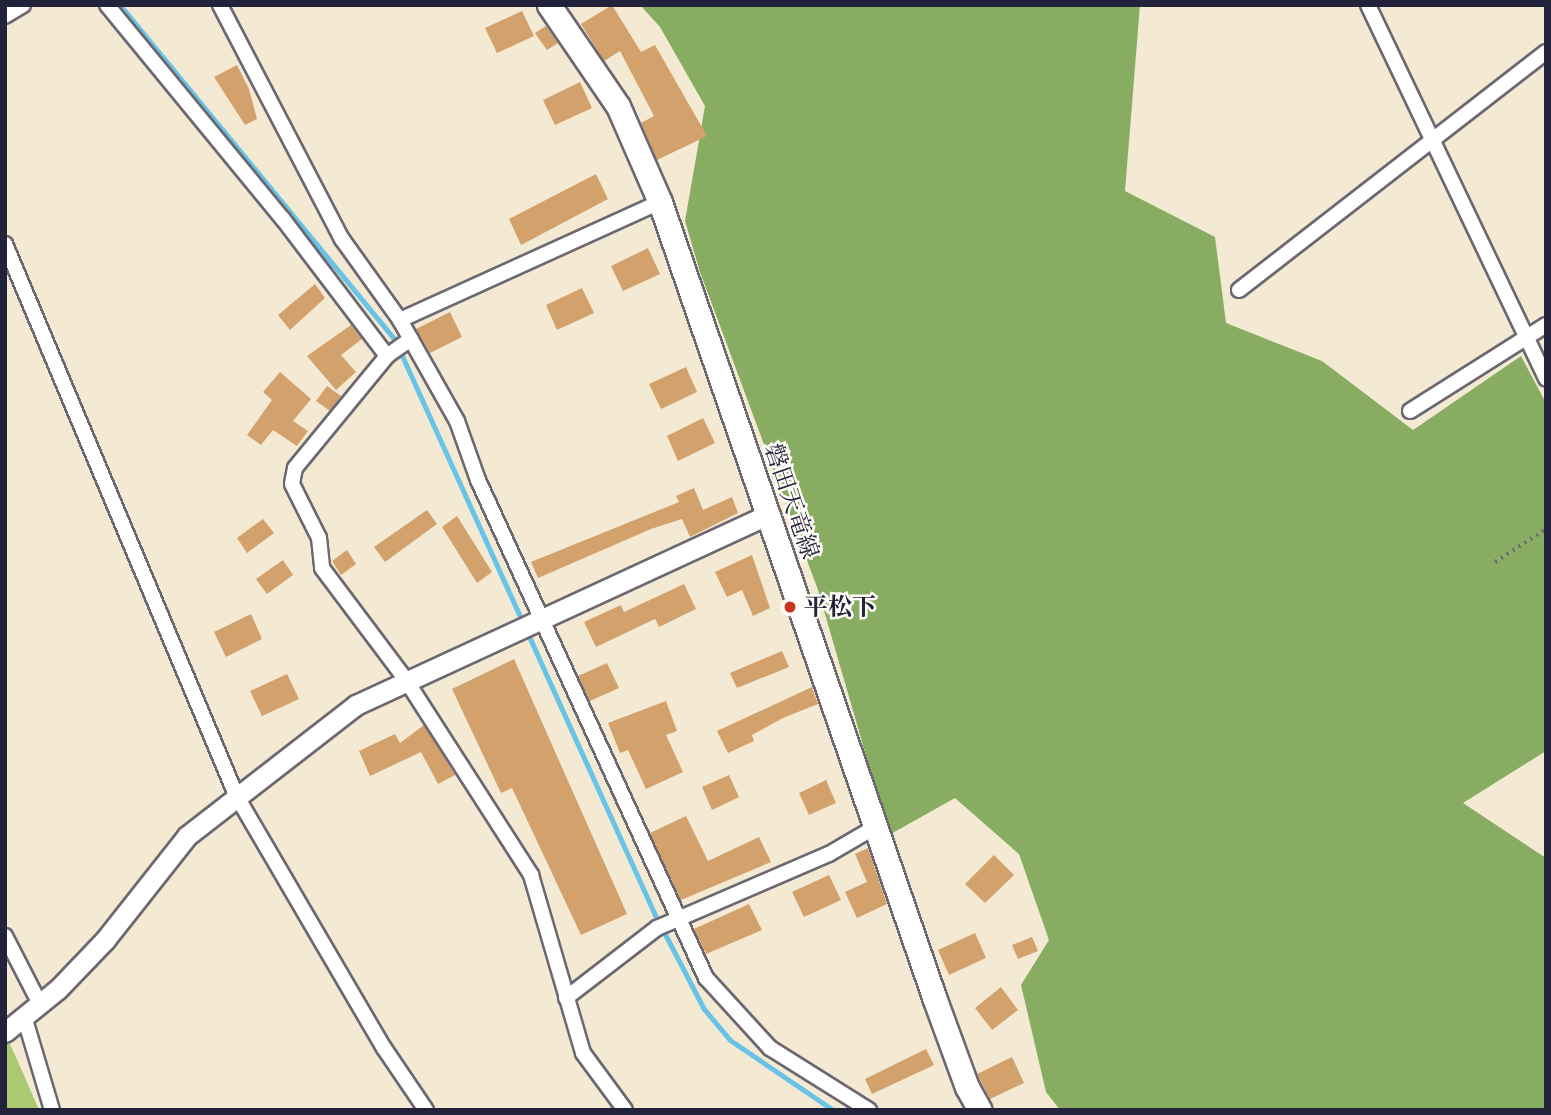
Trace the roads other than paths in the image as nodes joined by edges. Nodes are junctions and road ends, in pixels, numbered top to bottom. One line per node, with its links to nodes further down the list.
1 (23, 5): 6 (street)
2 (107, 5): 16 (street)
3 (219, 5): 12 (street)
4 (549, 5): 9 (main road, 磐田天竜線)
5 (1368, 5): 8 (street)
6 (5, 16)
7 (1546, 52): 8 (street)
8 (1431, 139): 11 (street); 14 (street)
9 (660, 202): 12 (street); 19 (main road, 磐田天竜線)
10 (5, 244): 22 (street)
11 (1239, 290)
12 (400, 320): 15 (street)
13 (1546, 325): 14 (street)
14 (1525, 337): 17 (street); 18 (street)
15 (411, 339): 16 (street); 20 (street)
16 (387, 356): 21 (street)
17 (1546, 380)
18 (1410, 411)
19 (769, 514): 20 (street); 23 (main road, 磐田天竜線)
20 (533, 623): 21 (street); 24 (street)
21 (406, 680): 22 (street); 26 (street)
22 (236, 795): 27 (street); 29 (street)
23 (877, 826): 24 (street); 32 (main road, 磐田天竜線)
24 (675, 920): 26 (street); 31 (street)
25 (5, 936): 27 (street)
26 (566, 998): 30 (street)
27 (20, 1019): 28 (street)
28 (52, 1110)
29 (426, 1110)
30 (625, 1110)
31 (869, 1110)
32 (980, 1110)

